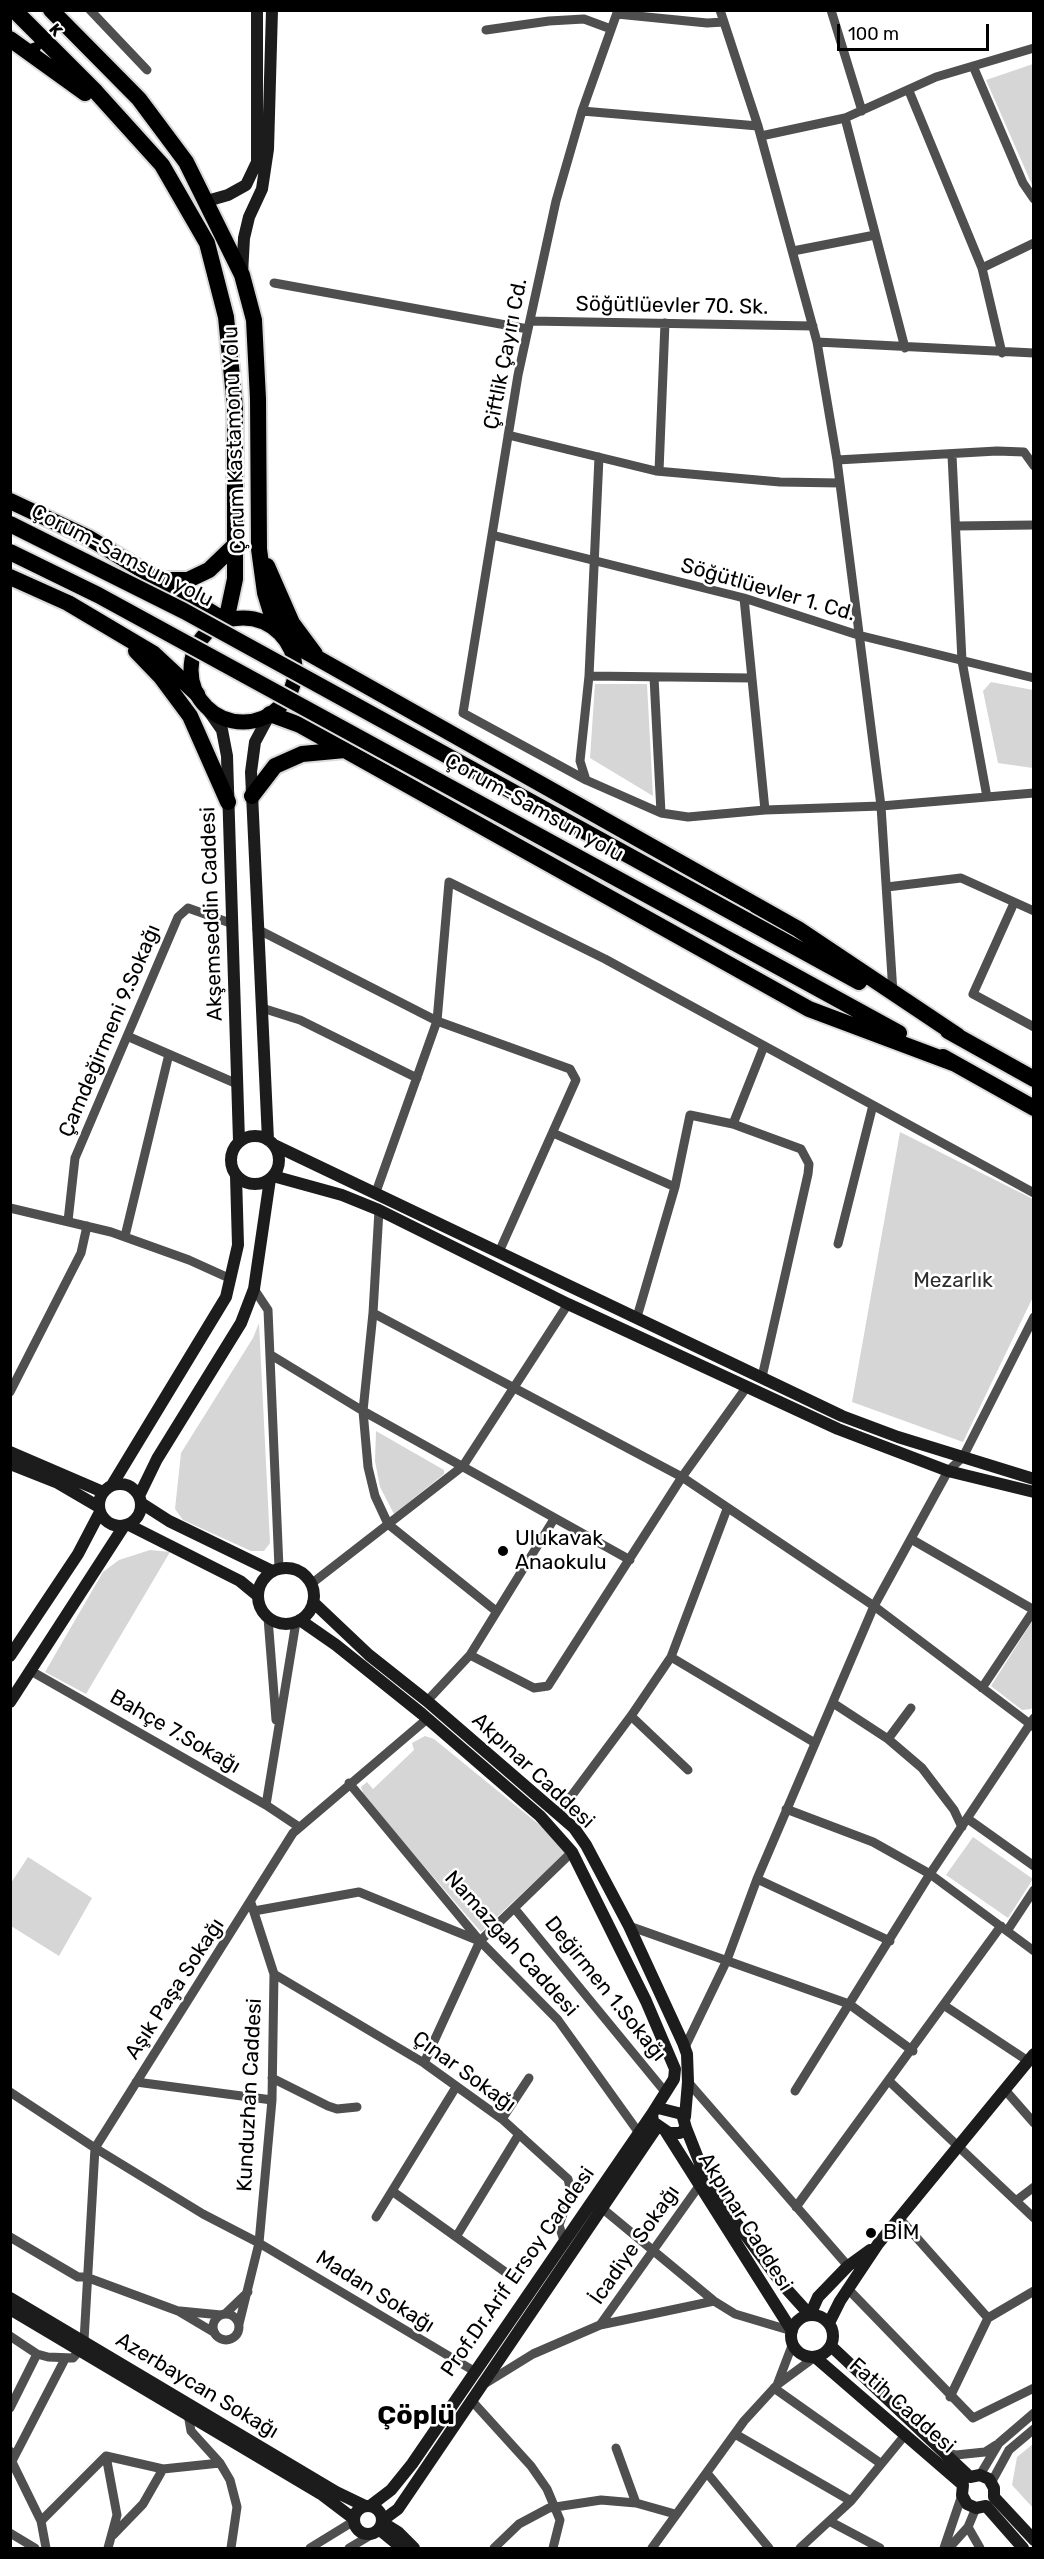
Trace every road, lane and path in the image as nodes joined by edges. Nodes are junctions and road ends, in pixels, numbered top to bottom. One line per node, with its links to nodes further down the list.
1 (51, 10): 24 (highway, Çorum Kastamonu Yolu)
2 (90, 10): 15 (street)
3 (257, 10): 24 (street)
4 (272, 10): 29 (street)
5 (831, 10): 18 (street)
6 (14, 11): 20 (highway, Çorum Kastamonu Yolu)
7 (720, 11): 9 (street)
8 (617, 12): 9 (street); 10 (street, Çiftlik Çayırı Cd.)
9 (724, 22): 21 (street)
10 (611, 28): 11 (street); 17 (street, Çiftlik Çayırı Cd.)
11 (486, 30)
12 (10, 39): 20 (highway)
13 (1034, 48): 14 (street)
14 (973, 66): 16 (street); 23 (street)
15 (147, 70)
16 (909, 91): 18 (street); 28 (street)
17 (582, 111): 21 (street); 32 (street, Çiftlik Çayırı Cd.)
18 (862, 111): 19 (street)
19 (845, 118): 22 (street); 25 (street)
20 (125, 124): 50 (highway, Çorum Kastamonu Yolu)
21 (758, 126): 22 (street)
22 (761, 136): 27 (street)
23 (1034, 199)
24 (207, 201): 29 (highway, Çorum Kastamonu Yolu)
25 (875, 235): 27 (street); 35 (street)
26 (1034, 243): 28 (street)
27 (793, 251): 33 (street)
28 (982, 268): 36 (street)
29 (242, 275): 51 (highway, Çorum Kastamonu Yolu)
30 (274, 283): 32 (street, Söğütlüevler 70. Sk.)
31 (665, 323): 32 (street, Söğütlüevler 70. Sk.); 33 (street, Söğütlüevler 70. Sk.); 43 (street)
32 (529, 325): 38 (street, Çiftlik Çayırı Cd.)
33 (813, 326): 34 (street)
34 (817, 342): 35 (street); 41 (street)
35 (905, 348): 36 (street)
36 (1002, 353): 37 (street)
37 (1034, 353)
38 (508, 435): 40 (street); 49 (street, Çiftlik Çayırı Cd.)
39 (952, 454): 41 (street); 42 (street); 48 (street)
40 (599, 457): 43 (street); 53 (street)
41 (837, 460): 44 (street)
42 (1034, 466)
43 (658, 471): 44 (street)
44 (840, 483): 59 (street)
45 (10, 501): 55 (highway)
46 (10, 524): 88 (highway, Çorum-Samsun yolu, bridge)
47 (1034, 525): 48 (street)
48 (957, 526): 62 (street)
49 (492, 535): 53 (street, Söğütlüevler 1. Cd.); 70 (street, Çiftlik Çayırı Cd.)
50 (235, 545): 55 (highway); 57 (highway, Çorum Kastamonu Yolu)
51 (259, 549): 60 (highway, Çorum Kastamonu Yolu); 61 (highway)
52 (10, 552): 91 (highway, Çorum-Samsun yolu, bridge)
53 (595, 560): 56 (street, Söğütlüevler 1. Cd.); 63 (street)
54 (10, 577): 58 (highway)
55 (159, 580): 57 (highway)
56 (744, 598): 59 (street, Söğütlüevler 1. Cd.); 65 (street)
57 (226, 621): 60 (main road); 67 (main road)
58 (119, 633): 67 (highway); 74 (highway)
59 (858, 635): 62 (street, Söğütlüevler 1. Cd.); 75 (street)
60 (287, 641): 61 (highway); 68 (main road)
61 (319, 659): 83 (highway)
62 (962, 661): 66 (street, Söğütlüevler 1. Cd.); 73 (street)
63 (589, 676): 64 (street); 70 (street)
64 (654, 676): 65 (street); 77 (street)
65 (752, 678): 76 (street)
66 (1034, 678)
67 (197, 694): 68 (main road); 74 (street, Akşemseddin Caddesi)
68 (270, 714): 69 (highway); 72 (street, Akşemseddin Caddesi)
69 (345, 750): 72 (highway); 91 (highway)
70 (586, 780): 77 (street)
71 (1034, 792): 73 (street)
72 (252, 796): 82 (street, Akşemseddin Caddesi)
73 (987, 797): 75 (street)
74 (228, 802): 81 (street, Akşemseddin Caddesi)
75 (881, 806): 76 (street); 78 (street)
76 (765, 810): 77 (street)
77 (661, 813)
78 (887, 887): 79 (street); 83 (street)
79 (1014, 903): 80 (street); 86 (street)
80 (1034, 911)
81 (232, 924): 87 (street, Çamdeğirmeni 9.Sokağı); 94 (street, Akşemseddin Caddesi)
82 (257, 929): 84 (street, Akşemseddin Caddesi); 85 (street)
83 (893, 993): 88 (highway)
84 (261, 1008): 92 (street); 100 (street, Akşemseddin Caddesi)
85 (437, 1021): 89 (street); 92 (street); 98 (street)
86 (1034, 1027)
87 (127, 1036): 90 (street); 108 (street, Çamdeğirmeni 9.Sokağı)
88 (958, 1036): 93 (highway, Çorum-Samsun yolu)
89 (764, 1046): 95 (street); 97 (street)
90 (169, 1054): 94 (street); 110 (street)
91 (953, 1063): 96 (highway, Çorum-Samsun yolu)
92 (417, 1078): 104 (street)
93 (1034, 1078)
94 (236, 1083): 99 (street, Akşemseddin Caddesi)
95 (873, 1105): 105 (street); 111 (street)
96 (1034, 1108)
97 (733, 1124): 103 (street); 121 (street)
98 (553, 1133): 103 (street); 112 (street)
99 (239, 1142): 100 (street); 101 (street)
100 (271, 1143): 102 (street); 104 (street)
101 (236, 1176): 102 (street); 113 (street)
102 (272, 1178): 107 (street); 114 (street)
103 (675, 1187): 117 (street)
104 (375, 1192): 112 (street)
105 (1034, 1193)
106 (10, 1208): 108 (street)
107 (379, 1210): 115 (street); 116 (street)
108 (69, 1221): 109 (street)
109 (87, 1226): 110 (street); 124 (street)
110 (125, 1236): 113 (street)
111 (838, 1244)
112 (498, 1252): 117 (street)
113 (231, 1279): 133 (street)
114 (254, 1289): 120 (street); 135 (street)
115 (568, 1304): 122 (street); 123 (street)
116 (373, 1312): 122 (street); 125 (street)
117 (637, 1317): 121 (street)
118 (1034, 1317): 119 (street)
119 (1030, 1332): 127 (street)
120 (271, 1355): 125 (street); 143 (street)
121 (762, 1377): 127 (street)
122 (512, 1387): 129 (street); 131 (street)
123 (746, 1388): 130 (street); 131 (street)
124 (10, 1392)
125 (363, 1411): 129 (street); 139 (street)
126 (10, 1452): 133 (street)
127 (963, 1457): 130 (street); 132 (street)
128 (10, 1464): 137 (street)
129 (463, 1466): 138 (street); 139 (street)
130 (948, 1471): 134 (street); 141 (street)
131 (682, 1477): 136 (street); 142 (street)
132 (1034, 1479)
133 (108, 1488): 135 (street); 137 (street)
134 (1034, 1492)
135 (140, 1500): 140 (street); 143 (street)
136 (727, 1509): 147 (street); 154 (street)
137 (99, 1510): 140 (street); 153 (street)
138 (554, 1519): 142 (street); 149 (street)
139 (388, 1524): 144 (street); 149 (street)
140 (126, 1526): 145 (street); 155 (street)
141 (911, 1539): 147 (street); 148 (street)
142 (630, 1560): 152 (street)
143 (275, 1570): 144 (street); 145 (street)
144 (311, 1584): 146 (street)
145 (257, 1595): 150 (street)
146 (313, 1602): 151 (street); 157 (street, Akpınar Caddesi)
147 (874, 1606): 156 (street); 159 (street)
148 (1034, 1610): 156 (street)
149 (496, 1611): 152 (street)
150 (268, 1618): 151 (street); 164 (street)
151 (298, 1621): 162 (street, Akpınar Caddesi); 164 (street)
152 (470, 1655): 157 (street)
153 (10, 1656)
154 (671, 1657): 161 (street); 166 (street)
155 (31, 1671): 158 (street); 169 (street, Bahçe 7.Sokağı)
156 (982, 1688): 163 (street)
157 (427, 1701): 171 (street, Akpınar Caddesi)
158 (10, 1702)
159 (832, 1703): 165 (street); 166 (street)
160 (911, 1708): 165 (street)
161 (631, 1716): 167 (street); 171 (street)
162 (427, 1719): 168 (street, Aşık Paşa Sokağı); 175 (street, Akpınar Caddesi)
163 (1032, 1723): 172 (street)
164 (277, 1735): 169 (street)
165 (888, 1739): 174 (street)
166 (815, 1743): 170 (street)
167 (688, 1770)
168 (349, 1783): 173 (street, Aşık Paşa Sokağı); 184 (street, Namazgah Caddesi)
169 (266, 1805): 173 (street, Bahçe 7.Sokağı)
170 (786, 1809): 177 (street); 178 (street)
171 (558, 1814): 182 (street, Akpınar Caddesi)
172 (968, 1819): 174 (street); 176 (street)
173 (299, 1827): 180 (street, Aşık Paşa Sokağı)
174 (962, 1827): 177 (street)
175 (572, 1852): 181 (street); 203 (street, Akpınar Caddesi)
176 (1034, 1866)
177 (930, 1874): 183 (street); 185 (street)
178 (757, 1879): 185 (street); 187 (street)
179 (1034, 1890): 183 (street)
180 (252, 1907): 184 (street); 188 (street, Kunduzhan Caddesi); 198 (street, Aşık Paşa Sokağı)
181 (515, 1909): 184 (street); 203 (street, Değirmen 1.Sokağı)
182 (629, 1926): 187 (street); 191 (street, Akpınar Caddesi)
183 (1004, 1928): 186 (street); 190 (street)
184 (480, 1941): 194 (street); 212 (street, Namazgah Caddesi)
185 (890, 1941): 189 (street)
186 (1034, 1951)
187 (727, 1960): 189 (street); 191 (street)
188 (274, 1974): 194 (street, Çınar Sokağı); 195 (street, Kunduzhan Caddesi)
189 (849, 2004): 192 (street); 201 (street)
190 (945, 2006): 192 (street); 193 (street)
191 (685, 2047): 199 (street, Akpınar Caddesi)
192 (913, 2051): 197 (street)
193 (1031, 2058): 202 (street)
194 (424, 2062): 200 (street, Çınar Sokağı)
195 (272, 2078): 205 (street, Kunduzhan Caddesi); 206 (street)
196 (529, 2078): 208 (street)
197 (889, 2081): 214 (street); 220 (street)
198 (136, 2082): 205 (street); 215 (street, Aşık Paşa Sokağı)
199 (688, 2082): 209 (street, Akpınar Caddesi); 220 (street)
200 (456, 2087): 208 (street, Çınar Sokağı); 218 (street)
201 (795, 2091)
202 (1006, 2091): 210 (street); 214 (street)
203 (666, 2093): 207 (street, Akpınar Caddesi)
204 (12, 2096): 215 (street, Madan Sokağı)
205 (272, 2100): 228 (street, Kunduzhan Caddesi)
206 (357, 2106)
207 (655, 2111): 209 (street); 211 (street, Akpınar Caddesi); 212 (street, Prof.Dr.Arif Ersoy Caddesi)
208 (502, 2120): 213 (street, Çınar Sokağı)
209 (686, 2122): 211 (street); 242 (street, Akpınar Caddesi)
210 (1034, 2123)
211 (662, 2130): 216 (street, Akpınar Caddesi); 221 (street, Prof.Dr.Arif Ersoy Caddesi)
212 (639, 2133): 227 (street, Prof.Dr.Arif Ersoy Caddesi)
213 (519, 2134): 226 (street); 227 (street, Çınar Sokağı)
214 (960, 2146): 219 (street); 224 (street)
215 (95, 2148): 228 (street, Madan Sokağı); 232 (street, Aşık Paşa Sokağı)
216 (699, 2186): 230 (street, İcadiye Sokağı); 249 (street, Akpınar Caddesi)
217 (1034, 2187): 219 (street)
218 (392, 2191): 222 (street); 226 (street)
219 (1017, 2200): 223 (street)
220 (796, 2207): 231 (street)
221 (603, 2209): 230 (street); 256 (street, Prof.Dr.Arif Ersoy Caddesi)
222 (376, 2217)
223 (1034, 2218)
224 (900, 2219): 229 (street); 243 (street)
225 (10, 2237): 232 (street)
226 (456, 2237): 233 (street)
227 (564, 2241): 255 (street, Prof.Dr.Arif Ersoy Caddesi)
228 (259, 2243): 235 (street, Kunduzhan Caddesi); 255 (street, Madan Sokağı)
229 (878, 2244): 231 (street); 234 (street)
230 (653, 2249): 238 (street); 246 (street, İcadiye Sokağı)
231 (848, 2266): 242 (street)
232 (86, 2277): 240 (street); 250 (street, Aşık Paşa Sokağı)
233 (515, 2279)
234 (848, 2289): 244 (street); 259 (street)
235 (249, 2290): 241 (street); 245 (street, Kunduzhan Caddesi)
236 (1034, 2291): 243 (street)
237 (10, 2298): 250 (street, Azerbaycan Sokağı)
238 (714, 2301): 246 (street); 249 (street)
239 (10, 2309): 250 (street, Azerbaycan Sokağı)
240 (178, 2311): 241 (street); 247 (street)
241 (223, 2315): 245 (street); 247 (street)
242 (810, 2315): 244 (street); 249 (street)
243 (988, 2318): 259 (street)
244 (829, 2323): 251 (street)
245 (239, 2324): 247 (street)
246 (600, 2325): 256 (street)
247 (215, 2333)
248 (10, 2336): 252 (street)
249 (792, 2337): 253 (street); 257 (street)
250 (82, 2346): 254 (street); 263 (street, Azerbaycan Sokağı); 282 (street, Azerbaycan Sokağı)
251 (831, 2346): 253 (street); 270 (street, Fatih Caddesi)
252 (37, 2354): 254 (street); 261 (street)
253 (814, 2357): 257 (street); 266 (street, Fatih Caddesi)
254 (65, 2359): 274 (street)
255 (474, 2371): 282 (street, Prof.Dr.Arif Ersoy Caddesi)
256 (484, 2384): 260 (street, Prof.Dr.Arif Ersoy Caddesi)
257 (775, 2387): 265 (street); 273 (street)
258 (1034, 2388): 259 (street)
259 (950, 2397)
260 (472, 2401): 283 (street); 288 (street, Prof.Dr.Arif Ersoy Caddesi)
261 (10, 2408)
262 (1034, 2413): 267 (street)
263 (188, 2414): 272 (street); 285 (street, Azerbaycan Sokağı)
264 (1034, 2429): 278 (street)
265 (735, 2434): 276 (street); 279 (street)
266 (905, 2435): 273 (street); 277 (street, Fatih Caddesi)
267 (999, 2443): 270 (street); 277 (street)
268 (616, 2448): 280 (street)
269 (10, 2451): 274 (street)
270 (941, 2452): 277 (street, Fatih Caddesi)
271 (106, 2456): 275 (street); 286 (street); 291 (street)
272 (220, 2463): 275 (street); 296 (street)
273 (880, 2463): 279 (street)
274 (12, 2464): 286 (street)
275 (164, 2469): 291 (street)
276 (707, 2473): 284 (street); 304 (street)
277 (969, 2483): 278 (street, Fatih Caddesi); 281 (street, Fatih Caddesi); 307 (street)
278 (991, 2483): 281 (street)
279 (851, 2501): 287 (street)
280 (636, 2503): 283 (street); 284 (street)
281 (985, 2504): 289 (street); 292 (street, Fatih Caddesi); 309 (street, Fatih Caddesi)
282 (367, 2506): 285 (street); 288 (street)
283 (556, 2507): 301 (street); 302 (street)
284 (675, 2514): 303 (street)
285 (354, 2520): 288 (street); 297 (street)
286 (41, 2521): 294 (street)
287 (831, 2522): 305 (street); 306 (street)
288 (379, 2527): 298 (street, Prof.Dr.Arif Ersoy Caddesi); 299 (street); 300 (street)
289 (968, 2527): 307 (street); 308 (street)
290 (10, 2533): 293 (street)
291 (113, 2535): 295 (street)
292 (1034, 2540)
293 (35, 2548)
294 (46, 2548)
295 (108, 2548)
296 (231, 2548)
297 (310, 2548)
298 (349, 2548)
299 (402, 2548)
300 (414, 2548)
301 (494, 2548)
302 (553, 2548)
303 (652, 2548)
304 (769, 2548)
305 (800, 2548)
306 (880, 2548)
307 (946, 2548)
308 (980, 2548)
309 (1023, 2548)

